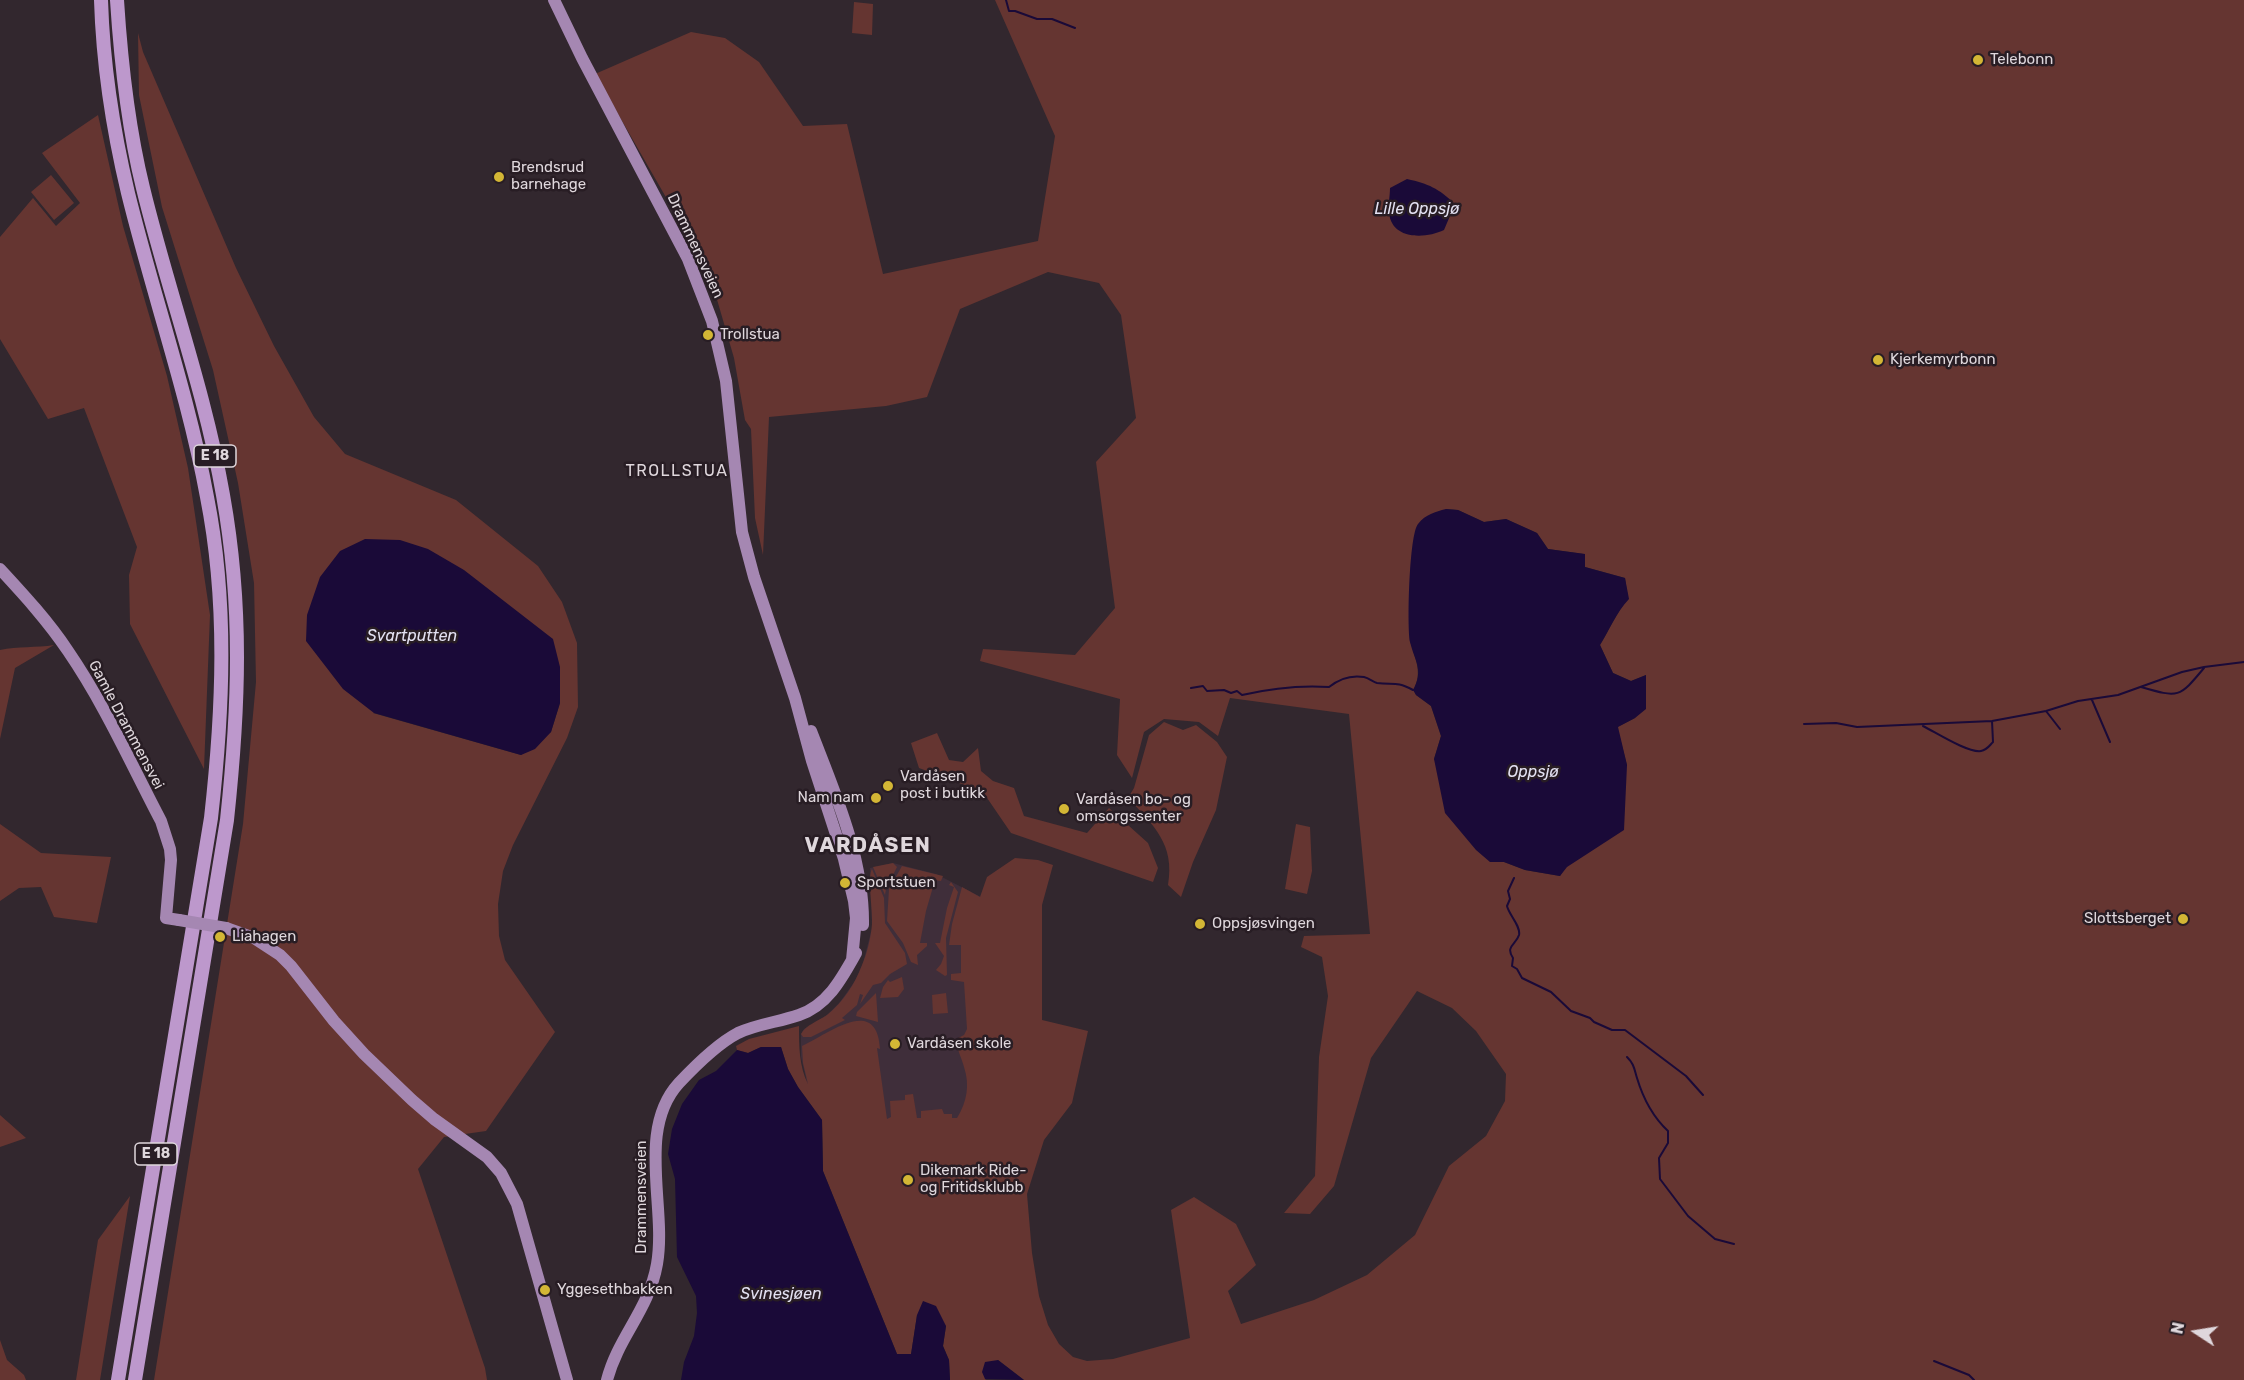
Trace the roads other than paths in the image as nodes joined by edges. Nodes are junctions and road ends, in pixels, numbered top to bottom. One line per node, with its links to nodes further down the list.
1 (101, 0): 5 (highway, E 18)
2 (117, 0): 6 (highway, E 18)
3 (554, 0): 8 (main road, Drammensveien)
4 (0, 569): 7 (main road, Gamle Drammensvei, bridge)
5 (118, 1380)
6 (135, 1380)
7 (567, 1380)
8 (607, 1380)

